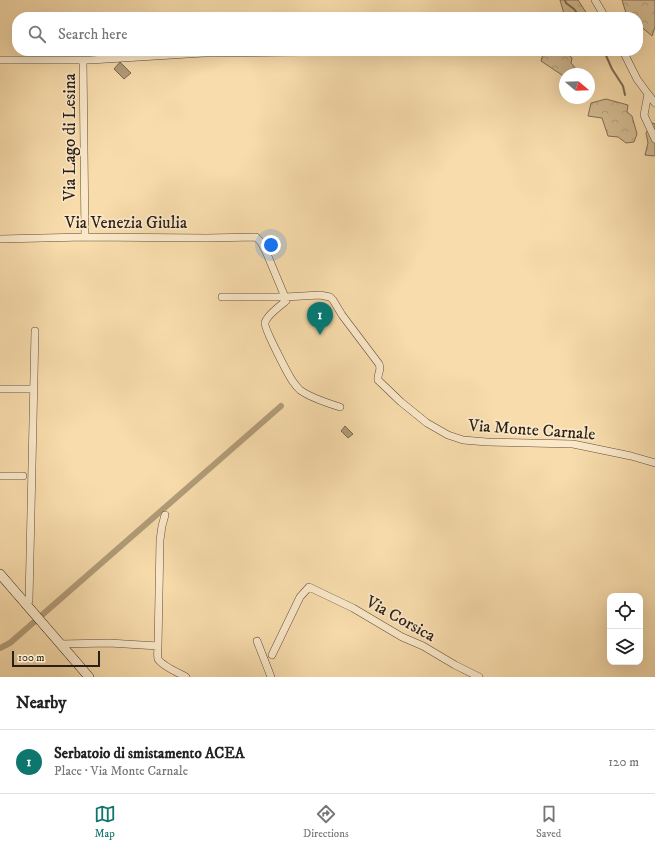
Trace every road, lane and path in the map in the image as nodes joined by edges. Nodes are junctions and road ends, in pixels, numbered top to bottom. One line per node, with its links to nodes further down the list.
1 (595, 0): 2 (street)
2 (602, 12)
3 (152, 56): 6 (street)
4 (626, 56): 7 (street)
5 (0, 60): 6 (street)
6 (83, 60): 10 (street, Via Lago di Lesina)
7 (650, 93): 8 (street); 9 (street)
8 (655, 103)
9 (655, 140)
10 (85, 237): 11 (street, Via Venezia Giulia); 13 (street, Via Venezia Giulia)
11 (0, 239)
12 (222, 297): 13 (street)
13 (286, 299): 17 (street); 18 (street, Via Monte Carnale)
14 (35, 331): 16 (street)
15 (0, 389): 16 (street)
16 (34, 389): 23 (street)
17 (340, 407)
18 (655, 463)
19 (0, 476): 20 (street)
20 (23, 476)
21 (165, 515): 26 (street)
22 (0, 574): 23 (main road)
23 (25, 604): 25 (main road)
24 (257, 641): 30 (street)
25 (60, 644): 26 (street); 28 (main road)
26 (158, 646): 29 (street)
27 (272, 655): 31 (street, Via Corsica)
28 (89, 677)
29 (186, 677)
30 (271, 677)
31 (479, 677)

